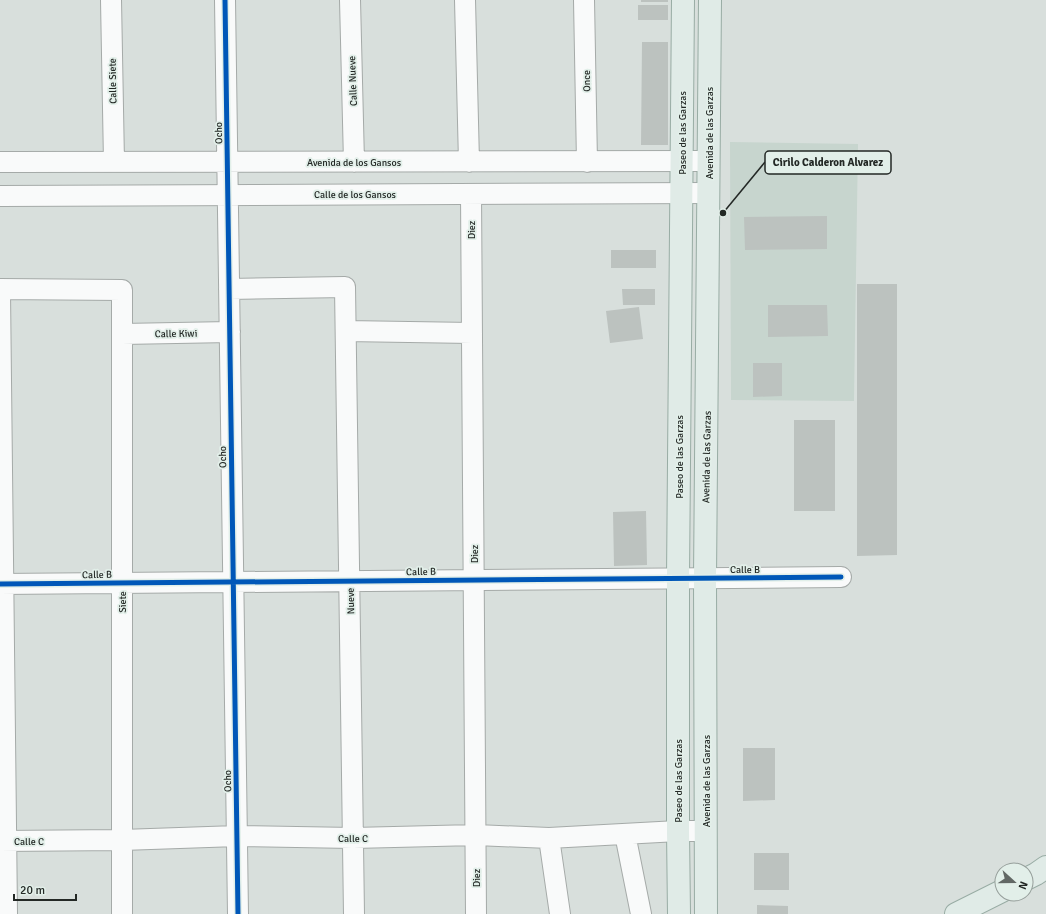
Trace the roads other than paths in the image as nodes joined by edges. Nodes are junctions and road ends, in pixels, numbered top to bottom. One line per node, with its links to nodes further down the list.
1 (111, 0): 10 (street, Calle Siete)
2 (225, 0): 11 (street, Ocho)
3 (350, 0): 12 (street, Calle Nueve)
4 (465, 0): 13 (street)
5 (584, 0): 14 (street, Once)
6 (683, 0): 8 (main road, Paseo de las Garzas)
7 (710, 0): 15 (main road, Avenida de las Garzas)
8 (681, 161): 14 (street, Avenida de los Gansos); 15 (street, Avenida de los Gansos); 17 (main road, Paseo de las Garzas)
9 (0, 162): 10 (street, Avenida de los Gansos)
10 (114, 162): 11 (street, Avenida de los Gansos)
11 (228, 162): 12 (street, Avenida de los Gansos); 19 (street, Ocho)
12 (354, 162): 13 (street, Avenida de los Gansos)
13 (469, 162): 14 (street, Avenida de los Gansos)
14 (587, 162)
15 (709, 162): 16 (main road, Avenida de las Garzas)
16 (709, 192): 17 (street, Calle de los Gansos); 30 (main road, Avenida de las Garzas)
17 (681, 193): 18 (street, Calle de los Gansos); 29 (main road, Paseo de las Garzas)
18 (471, 194): 19 (street, Calle de los Gansos); 26 (street, Diez)
19 (228, 195): 20 (street, Calle de los Gansos); 21 (street, Ocho)
20 (0, 196)
21 (229, 289): 24 (street, Nueve); 25 (street, Ocho)
22 (0, 290): 23 (street); 27 (street, Siete)
23 (0, 325): 35 (street)
24 (346, 331): 26 (street); 32 (street, Nueve)
25 (230, 332): 27 (street, Calle Kiwi); 34 (street, Ocho)
26 (472, 333): 31 (street, Diez)
27 (122, 334): 33 (street, Siete)
28 (841, 577): 30 (street, Calle B)
29 (678, 578): 30 (street, Calle B); 31 (street, Calle B); 36 (main road, Paseo de las Garzas)
30 (705, 578): 37 (main road, Avenida de las Garzas)
31 (474, 580): 32 (street, Calle B); 39 (street, Diez)
32 (349, 581): 34 (street, Calle B); 41 (street, Nueve)
33 (122, 582): 34 (street, Calle B); 35 (street, Calle B); 43 (street, Siete)
34 (233, 582): 40 (street, Ocho)
35 (2, 584): 44 (street)
36 (678, 831): 37 (street, Calle C); 38 (street, Calle C); 55 (main road, Paseo de las Garzas)
37 (706, 831): 56 (main road, Avenida de las Garzas)
38 (625, 834): 42 (street, Calle C); 54 (street)
39 (476, 835): 41 (street, Calle C); 42 (street, Calle C); 52 (street, Diez)
40 (237, 836): 41 (street, Calle C); 43 (street, Calle C); 50 (street, Ocho)
41 (353, 838): 51 (street, Nueve)
42 (550, 838): 53 (street)
43 (122, 840): 44 (street, Calle C); 49 (street, Siete)
44 (3, 841): 48 (street)
45 (1046, 867): 46 (main road)
46 (1034, 875)
47 (994, 895): 57 (main road)
48 (7, 914)
49 (122, 914)
50 (238, 914)
51 (354, 914)
52 (476, 914)
53 (560, 914)
54 (641, 914)
55 (679, 914)
56 (706, 914)
57 (956, 914)

